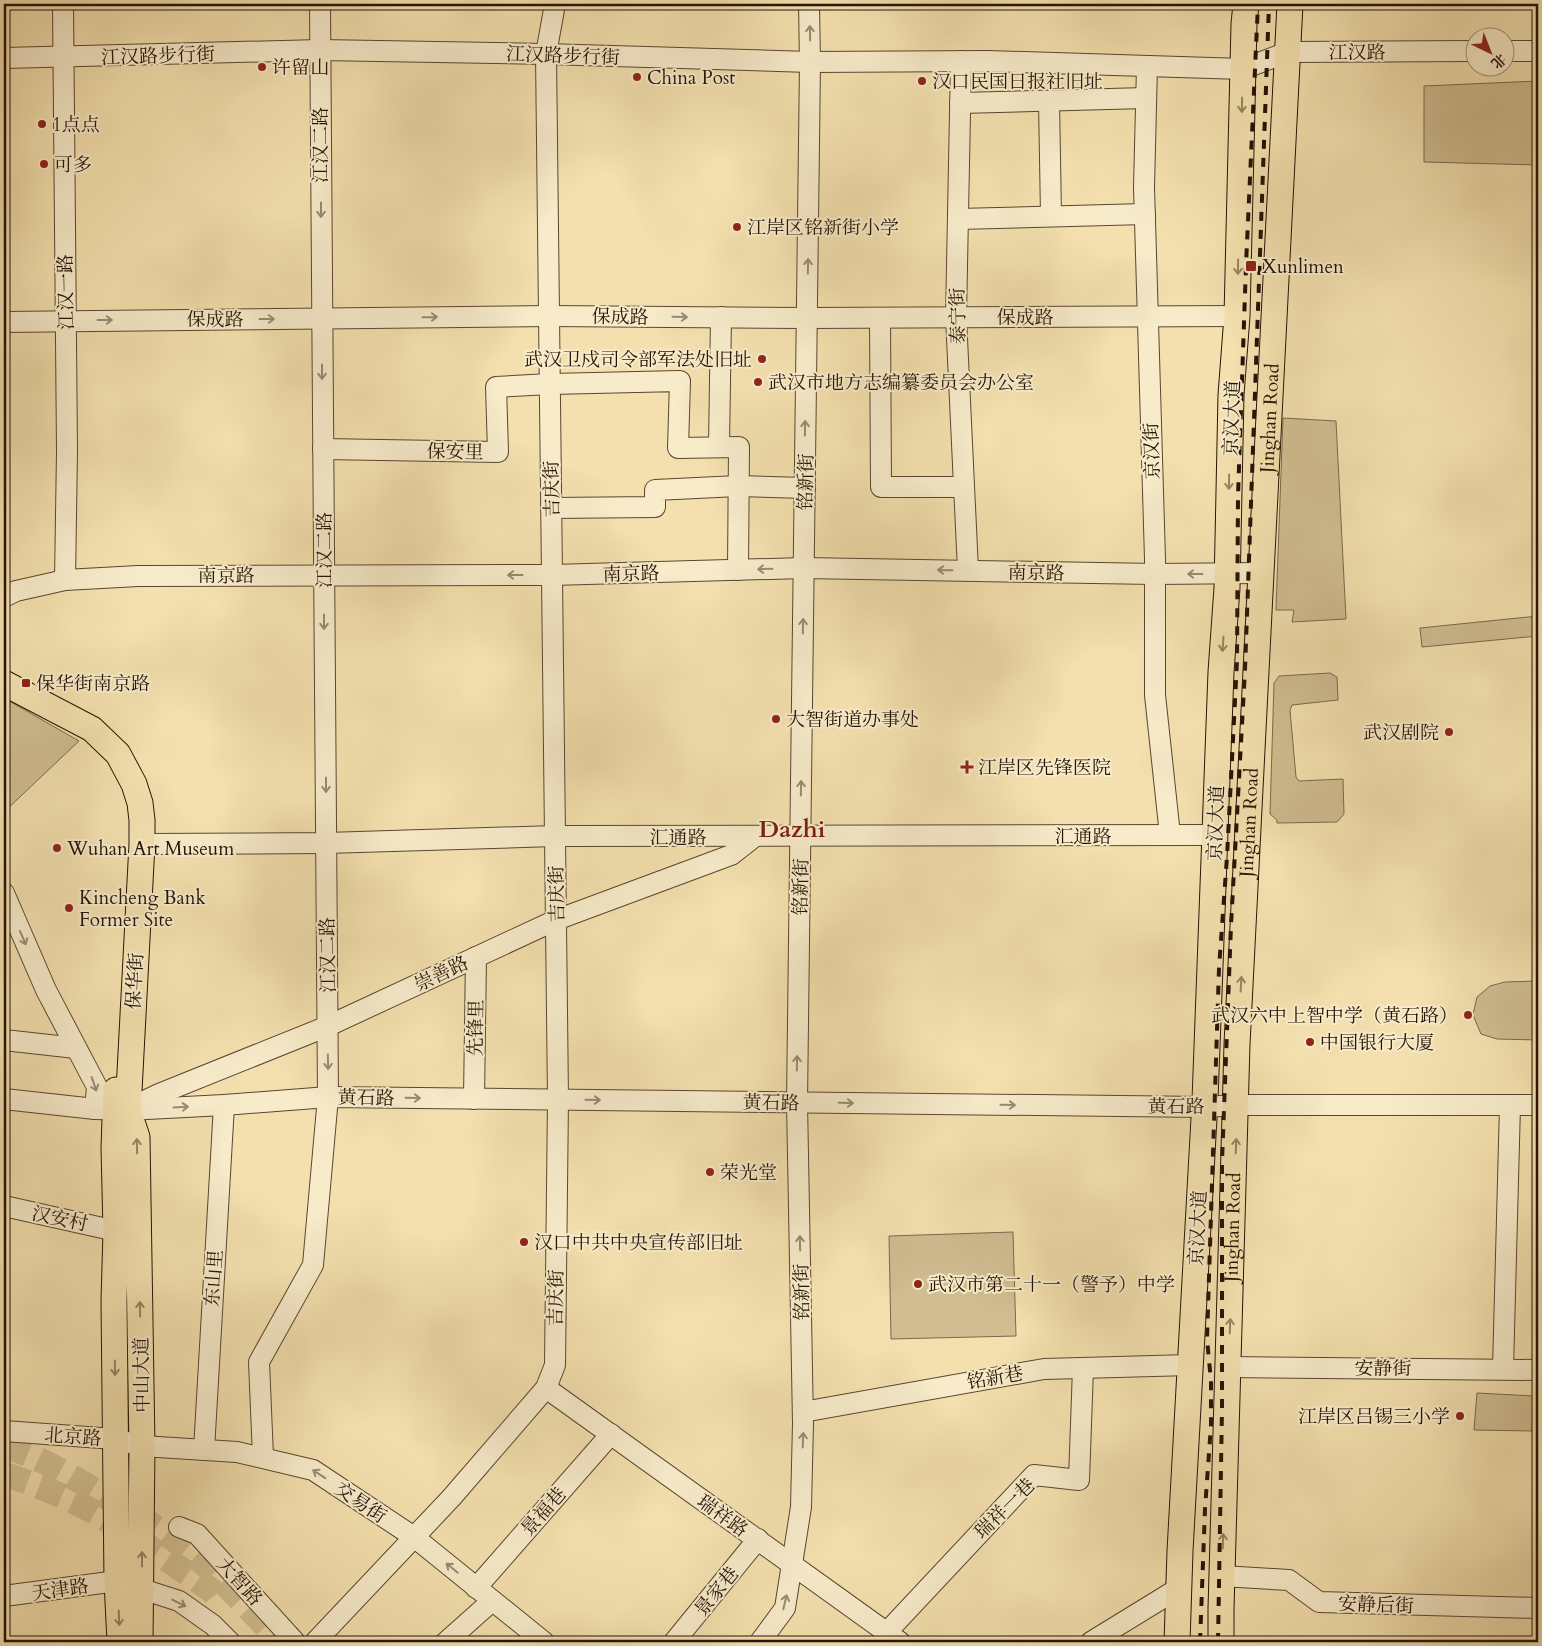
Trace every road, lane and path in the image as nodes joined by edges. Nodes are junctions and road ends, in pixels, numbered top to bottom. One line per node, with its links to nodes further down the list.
1 (64, 4): 13 (street, 江汉一路)
2 (320, 4): 7 (street, 江汉二路)
3 (555, 4): 12 (street, 吉庆街)
4 (809, 4): 16 (street, 铭新街, one-way to 4)
5 (1246, 4): 18 (main road, 京汉大道)
6 (1290, 4): 10 (main road, Jinghan Road)
7 (320, 50): 12 (street, 江汉路步行街); 13 (street, 江汉路步行街); 29 (street, 江汉二路, one-way to 29)
8 (1514, 51): 9 (street)
9 (1538, 51)
10 (1288, 52): 11 (street, 江汉路); 18 (street, 江汉路); 45 (main road, Jinghan Road)
11 (1464, 52)
12 (546, 54): 16 (street, 江汉路步行街); 25 (street, 吉庆街)
13 (63, 57): 14 (street, 江汉路步行街); 33 (street, 江汉一路)
14 (4, 58)
15 (961, 61): 16 (street, 江汉路步行街); 17 (street, 江汉路步行街); 21 (street, 泰宁街)
16 (810, 62): 31 (street, 铭新街, one-way to 16)
17 (1147, 66): 18 (street, 江汉路步行街); 19 (street, 京汉街)
18 (1243, 68): 27 (main road, 京汉大道, one-way to 27)
19 (1146, 98): 20 (street); 22 (street, 京汉街)
20 (1049, 101): 21 (street); 23 (street)
21 (960, 103): 24 (street, 泰宁街)
22 (1145, 214): 23 (street); 26 (street, 京汉街)
23 (1051, 216): 24 (street)
24 (958, 219): 28 (street, 泰宁街)
25 (549, 316): 29 (street, 保成路, one-way to 25); 30 (street, 保成路, one-way to 30); 35 (street, 吉庆街)
26 (1147, 316): 27 (street, 保成路); 28 (street, 保成路); 46 (street, 京汉街)
27 (1237, 316): 47 (main road, 京汉大道, one-way to 47)
28 (956, 317): 32 (street, 保成路); 39 (street, 泰宁街)
29 (322, 318): 33 (street, 保成路, one-way to 29); 37 (street, 江汉二路, one-way to 37)
30 (721, 318): 31 (street, 保成路); 36 (street)
31 (807, 318): 32 (street, 保成路); 40 (street, 铭新街, one-way to 31)
32 (880, 318): 39 (street)
33 (66, 320): 34 (street, 保成路); 50 (street, 江汉一路)
34 (4, 322)
35 (550, 384): 36 (street); 37 (street, 保安里); 41 (street, 吉庆街)
36 (719, 446): 38 (street)
37 (323, 449): 48 (street, 江汉二路)
38 (738, 486): 40 (street); 41 (street); 43 (street)
39 (964, 487): 44 (street, 泰宁街)
40 (805, 488): 42 (street, 铭新街)
41 (551, 508): 49 (street, 吉庆街)
42 (804, 568): 43 (street, 南京路, one-way to 43); 44 (street, 南京路, one-way to 42); 58 (street, 铭新街, one-way to 42)
43 (738, 570): 49 (street, 南京路)
44 (968, 570): 46 (street, 南京路)
45 (1262, 573): 47 (street, 南京路); 73 (main road, Jinghan Road, one-way to 45)
46 (1155, 574): 47 (street, 南京路, one-way to 46); 54 (street, 京汉街)
47 (1227, 574): 55 (main road, 京汉大道, one-way to 55)
48 (324, 575): 49 (street, 南京路, one-way to 48); 50 (street, 南京路); 59 (street, 江汉二路, one-way to 59)
49 (552, 575): 56 (street, 吉庆街)
50 (65, 580): 51 (street, 南京路)
51 (4, 597)
52 (4, 683): 60 (main road, 保华街)
53 (4, 694): 77 (main road, 保华街)
54 (1170, 835): 55 (street, 汇通路); 58 (street, 汇通路)
55 (1215, 835): 76 (main road, 京汉大道)
56 (555, 836): 57 (street, 汇通路); 59 (street, 汇通路); 62 (street, 吉庆街)
57 (754, 837): 58 (street, 汇通路); 62 (street, 崇善路)
58 (800, 837): 71 (street, 铭新街, one-way to 58)
59 (326, 843): 60 (street, 汇通路); 64 (street, 江汉二路)
60 (142, 844): 77 (main road, 保华街)
61 (4, 893): 66 (street, 中山大道, one-way to 66)
62 (556, 920): 63 (street, 崇善路); 70 (street, 吉庆街)
63 (476, 957): 64 (street, 崇善路); 69 (street, 先锋里)
64 (328, 1026): 67 (street, 江汉二路, one-way to 67); 77 (street, 崇善路)
65 (4, 1040): 66 (street)
66 (76, 1048): 77 (street, 中山大道, one-way to 77)
67 (328, 1097): 69 (street, 黄石路, one-way to 69); 72 (street, 黄石路); 92 (street, 江汉二路)
68 (4, 1099): 77 (street, 黄石路)
69 (474, 1099): 70 (street, 黄石路)
70 (558, 1100): 71 (street, 黄石路, one-way to 71); 85 (street, 吉庆街)
71 (797, 1102): 76 (street, 黄石路, one-way to 76); 86 (street, 铭新街, one-way to 71)
72 (224, 1105): 77 (street, 黄石路, one-way to 72); 91 (street, 东山里)
73 (1237, 1105): 74 (street, 黄石路); 76 (street, 黄石路); 81 (main road, Jinghan Road, one-way to 73)
74 (1510, 1105): 75 (street, 黄石路); 83 (street)
75 (1538, 1105)
76 (1204, 1107): 80 (main road, 京汉大道)
77 (113, 1109): 79 (main road, 中山大道); 90 (main road, 中山大道, one-way to 77)
78 (4, 1206): 79 (street, 汉安村)
79 (116, 1231): 89 (main road, 中山大道, one-way to 89)
80 (1190, 1365): 82 (street, 铭新巷); 100 (main road, 京汉大道)
81 (1228, 1367): 83 (street, 安静街); 97 (main road, Jinghan Road, one-way to 81)
82 (1083, 1368): 86 (street, 铭新巷); 105 (street, 瑞祥一巷)
83 (1503, 1369): 84 (street, 安静街)
84 (1538, 1370)
85 (546, 1388): 88 (street, 瑞祥路); 94 (street, 吉庆街)
86 (803, 1412): 96 (street, 铭新街, one-way to 86)
87 (4, 1431): 89 (street, 北京路)
88 (611, 1434): 95 (street, 瑞祥路); 99 (street, 景福巷)
89 (115, 1439): 90 (street, 北京路); 98 (main road, 中山大道)
90 (142, 1446): 91 (street, 交易街); 101 (main road, 中山大道, one-way to 90)
91 (204, 1450): 92 (street, 交易街)
92 (263, 1457): 94 (street, 交易街, one-way to 92)
93 (179, 1527): 109 (street, 大智路)
94 (414, 1537): 99 (street, 交易街, one-way to 94); 110 (street, 吉庆街)
95 (758, 1539): 96 (street, 瑞祥路); 113 (street, 景家巷)
96 (792, 1564): 105 (street, 瑞祥路); 114 (street, 铭新街, one-way to 96)
97 (1222, 1576): 104 (street, 安静后街); 117 (main road, Jinghan Road)
98 (117, 1581): 101 (street); 102 (street, 天津路); 106 (main road, 中山大道, one-way to 106)
99 (476, 1588): 103 (street, 交易街)
100 (1179, 1588): 115 (street); 116 (main road, 京汉大道)
101 (141, 1589): 107 (main road, 中山大道); 108 (street, one-way to 108)
102 (4, 1596)
103 (492, 1601): 111 (street); 112 (street, 交易街)
104 (1538, 1608)
105 (894, 1637)
106 (120, 1642)
107 (140, 1642)
108 (230, 1642)
109 (295, 1642)
110 (315, 1642)
111 (446, 1642)
112 (544, 1642)
113 (674, 1642)
114 (760, 1642)
115 (1091, 1642)
116 (1177, 1642)
117 (1221, 1642)

